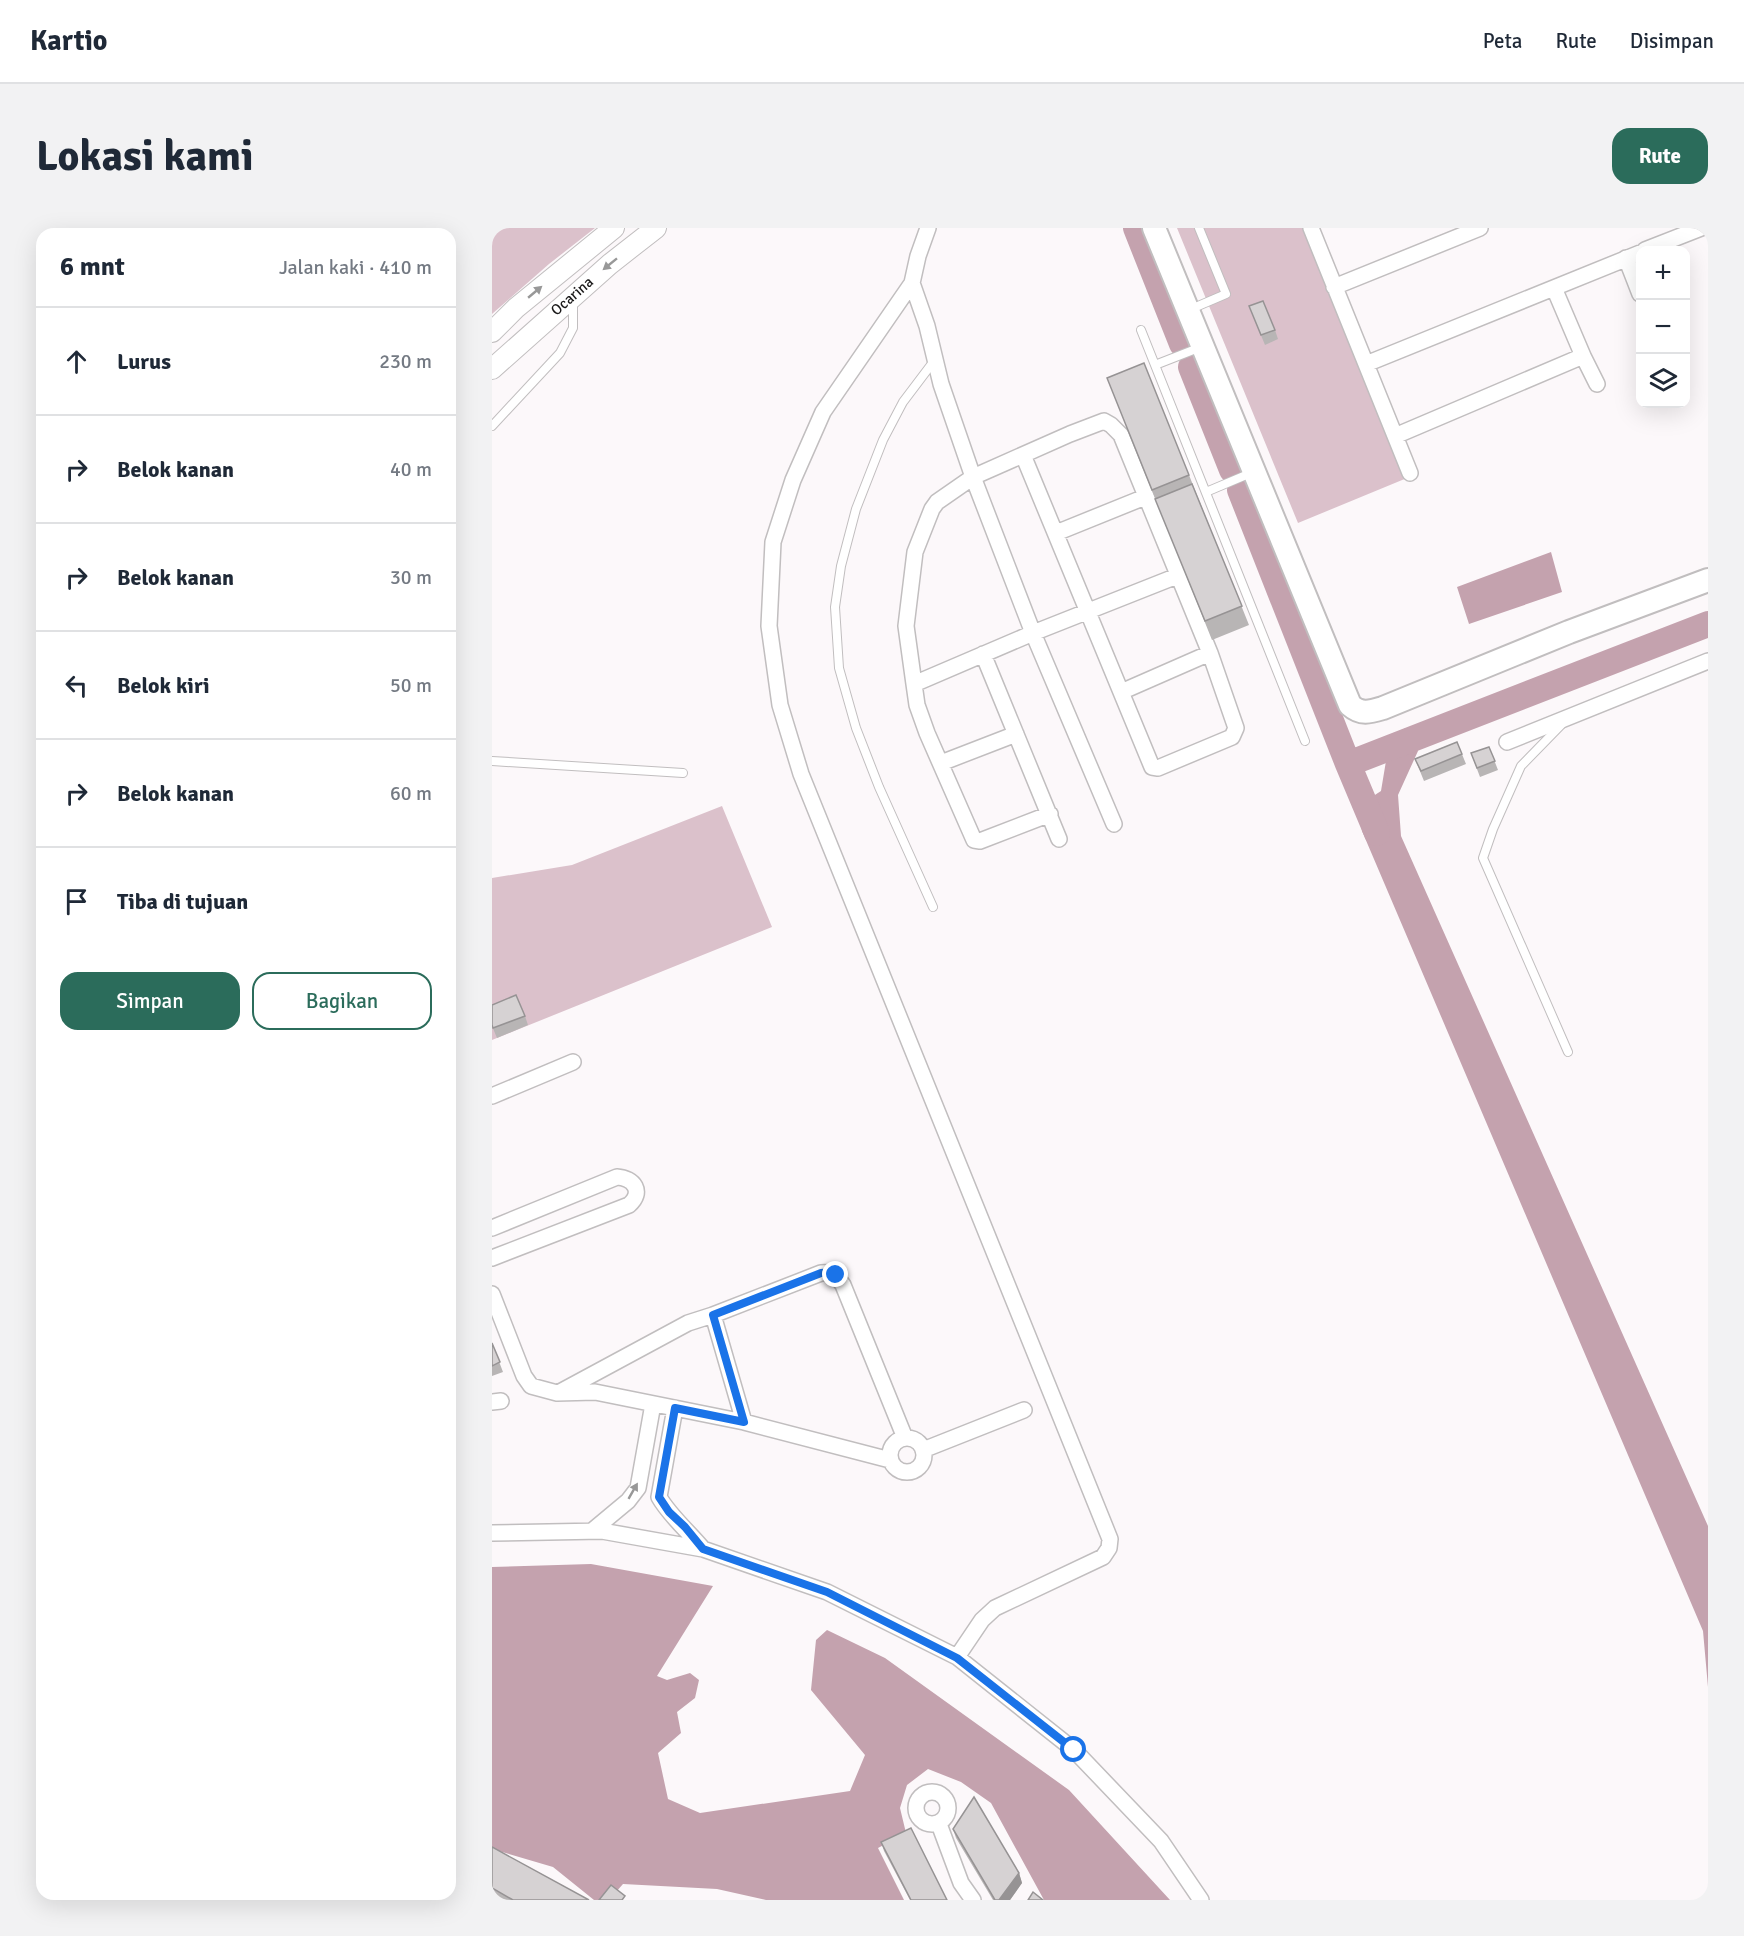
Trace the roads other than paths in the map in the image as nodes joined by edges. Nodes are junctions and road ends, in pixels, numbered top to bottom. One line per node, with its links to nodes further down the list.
1 (614, 228): 18 (street, Ocarina, one-way to 1)
2 (656, 228): 15 (street, Ocarina, one-way to 15)
3 (928, 228): 12 (street)
4 (1154, 228): 16 (main road)
5 (1199, 228): 16 (lane)
6 (1311, 228): 13 (street)
7 (1480, 228): 13 (street)
8 (1701, 228): 9 (street)
9 (1670, 234): 10 (street)
10 (1652, 246)
11 (1633, 255): 14 (street)
12 (912, 283): 21 (street); 73 (street)
13 (1334, 287): 22 (street)
14 (1554, 288): 20 (street); 22 (street)
15 (573, 296): 24 (street, Ocarina); 26 (lane)
16 (1188, 310): 19 (main road)
17 (1141, 330): 23 (lane)
18 (492, 332)
19 (1203, 347): 23 (lane); 29 (main road)
20 (1583, 356): 25 (street); 27 (street)
21 (934, 362): 31 (street); 54 (lane)
22 (1365, 364): 27 (street)
23 (1155, 365): 32 (lane)
24 (492, 369)
25 (1597, 384)
26 (492, 426)
27 (1395, 436): 30 (street)
28 (1023, 456): 31 (street); 33 (street); 34 (street)
29 (1254, 472): 32 (lane); 36 (main road)
30 (1410, 473)
31 (973, 477): 38 (street); 42 (street)
32 (1206, 492): 46 (lane)
33 (1145, 497): 34 (street); 35 (street)
34 (1056, 533): 37 (street)
35 (1178, 576): 37 (street); 39 (street)
36 (1708, 580)
37 (1087, 611): 38 (street); 43 (street)
38 (1033, 633): 40 (street); 52 (street)
39 (1210, 653): 43 (street); 43 (street)
40 (983, 654): 42 (street); 45 (street)
41 (1708, 661): 44 (street)
42 (914, 684): 49 (street)
43 (1121, 693)
44 (1567, 718): 47 (street); 55 (lane)
45 (1016, 734): 49 (street); 51 (street)
46 (1305, 741)
47 (1507, 742)
48 (492, 761): 50 (lane)
49 (941, 763): 51 (street)
50 (683, 773)
51 (1050, 814): 53 (street)
52 (1114, 824)
53 (1059, 839)
54 (933, 907)
55 (1568, 1053)
56 (573, 1062): 57 (street)
57 (492, 1096)
58 (492, 1228): 59 (street)
59 (492, 1258)
60 (492, 1294): 62 (street)
61 (713, 1315): 62 (street); 66 (street); 67 (street)
62 (557, 1393): 63 (street)
63 (652, 1404): 64 (street); 70 (street, one-way to 63)
64 (675, 1408): 66 (street); 72 (street)
65 (1024, 1410): 68 (street)
66 (744, 1422): 69 (street)
67 (905, 1438): 68 (street); 69 (street)
68 (923, 1450): 69 (street)
69 (890, 1460)
70 (592, 1531): 71 (street); 72 (street)
71 (492, 1533)
72 (703, 1549): 73 (street)
73 (957, 1658): 76 (street)
74 (939, 1824): 75 (street)
75 (973, 1900)
76 (1201, 1900)

